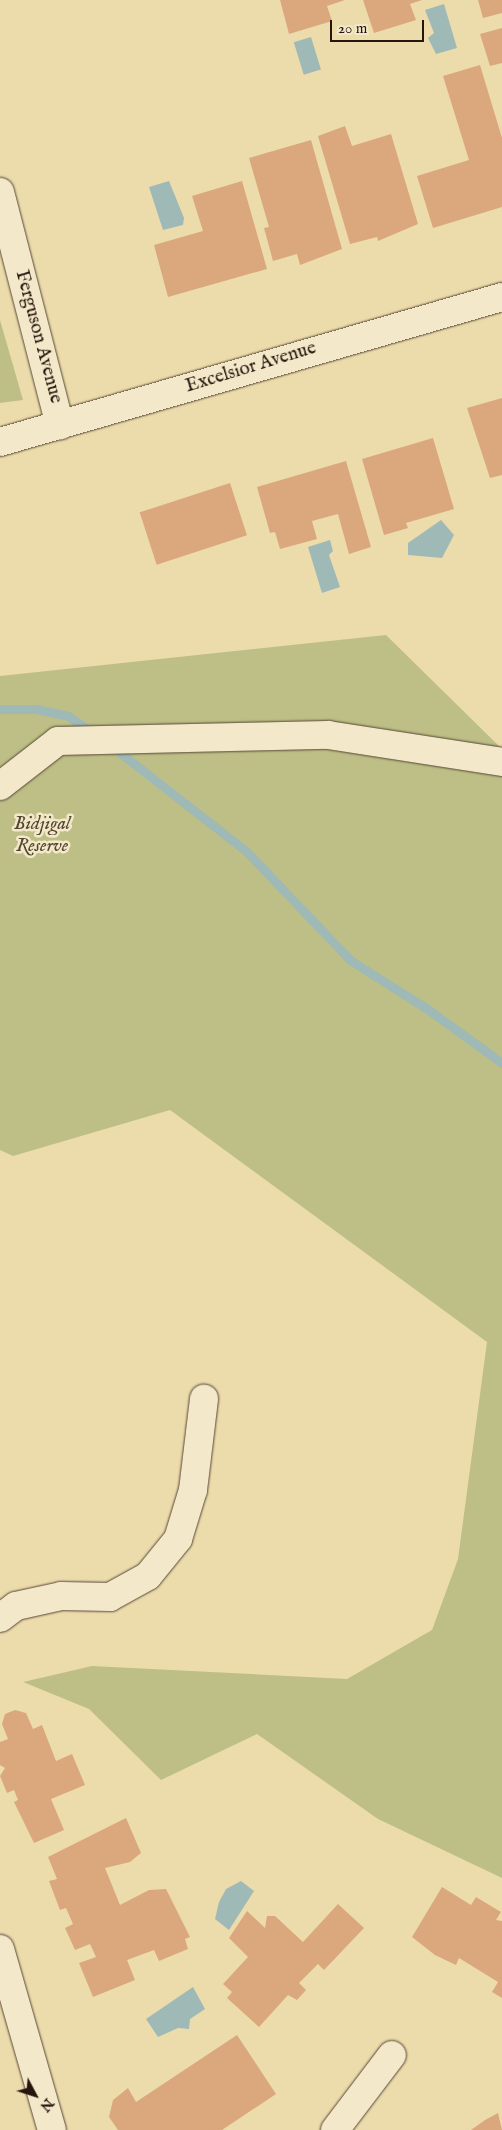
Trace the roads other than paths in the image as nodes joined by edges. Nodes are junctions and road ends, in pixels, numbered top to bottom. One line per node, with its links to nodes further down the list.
1 (0, 192): 3 (street, Ferguson Avenue)
2 (502, 297): 3 (street, Excelsior Avenue)
3 (60, 425): 4 (street, Excelsior Avenue)
4 (0, 442)
5 (502, 762): 6 (street)
6 (0, 786)
7 (204, 1399): 8 (street)
8 (0, 1618)
9 (0, 1949): 11 (street)
10 (392, 2055): 12 (street)
11 (52, 2130)
12 (335, 2130)

